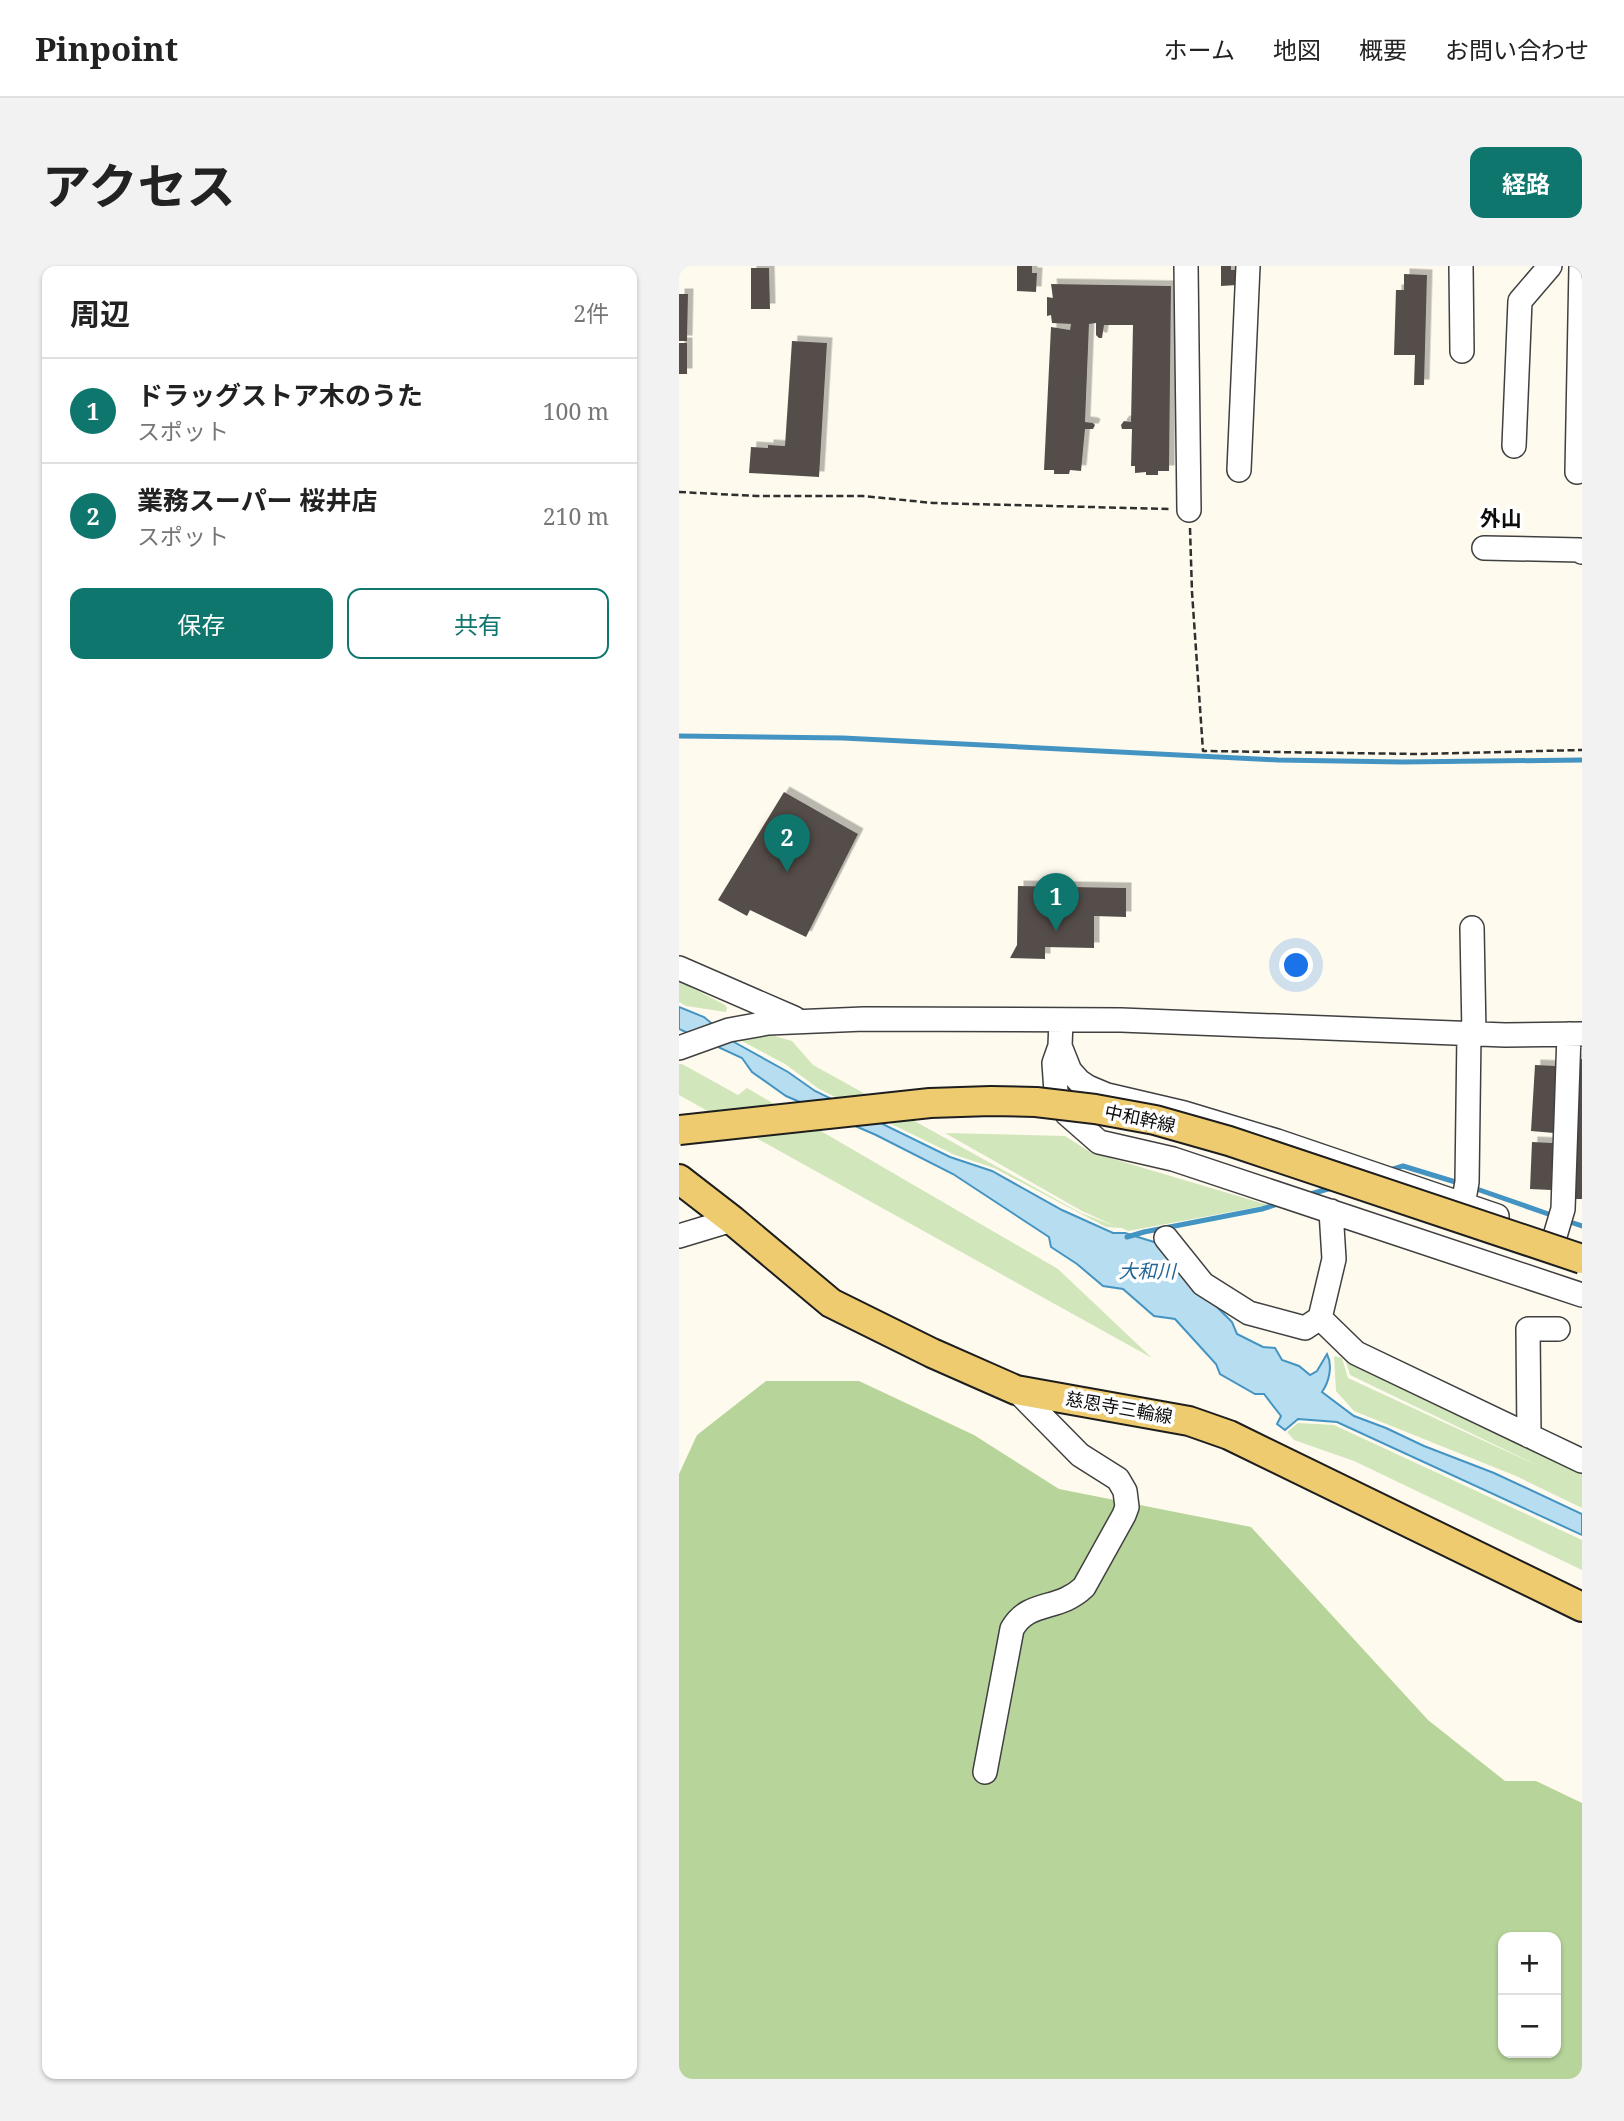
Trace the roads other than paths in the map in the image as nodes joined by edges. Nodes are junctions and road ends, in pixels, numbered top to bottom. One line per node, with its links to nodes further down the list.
1 (1186, 266): 10 (street)
2 (1248, 266): 8 (street)
3 (1461, 266): 6 (street)
4 (1550, 266): 7 (street)
5 (1581, 266): 9 (street)
6 (1462, 351)
7 (1514, 446)
8 (1239, 470)
9 (1577, 472)
10 (1189, 510)
11 (1484, 548): 12 (street)
12 (1582, 552)
13 (1472, 928): 17 (street)
14 (679, 968): 15 (street)
15 (800, 1021): 16 (street); 20 (street)
16 (1061, 1021): 17 (street); 19 (street)
17 (1471, 1034): 18 (street); 24 (street)
18 (1576, 1034): 28 (street)
19 (1060, 1046): 24 (street); 25 (street)
20 (679, 1048)
21 (679, 1130): 31 (main road, 中和幹線, bridge)
22 (679, 1148): 32 (main road, 中和幹線)
23 (679, 1179): 26 (main road, 慈恩寺三輪線)
24 (1463, 1205): 28 (street)
25 (1331, 1211): 33 (street); 34 (street)
26 (731, 1220): 27 (street); 36 (main road, 慈恩寺三輪線)
27 (679, 1236)
28 (1555, 1236): 30 (street)
29 (1166, 1238): 34 (street)
30 (1582, 1245)
31 (1582, 1259)
32 (1582, 1279)
33 (1582, 1295)
34 (1320, 1318): 37 (street)
35 (1558, 1329): 37 (street)
36 (1016, 1390): 39 (main road, 慈恩寺三輪線); 40 (street)
37 (1528, 1436): 38 (street)
38 (1582, 1461)
39 (1582, 1607)
40 (985, 1772)

